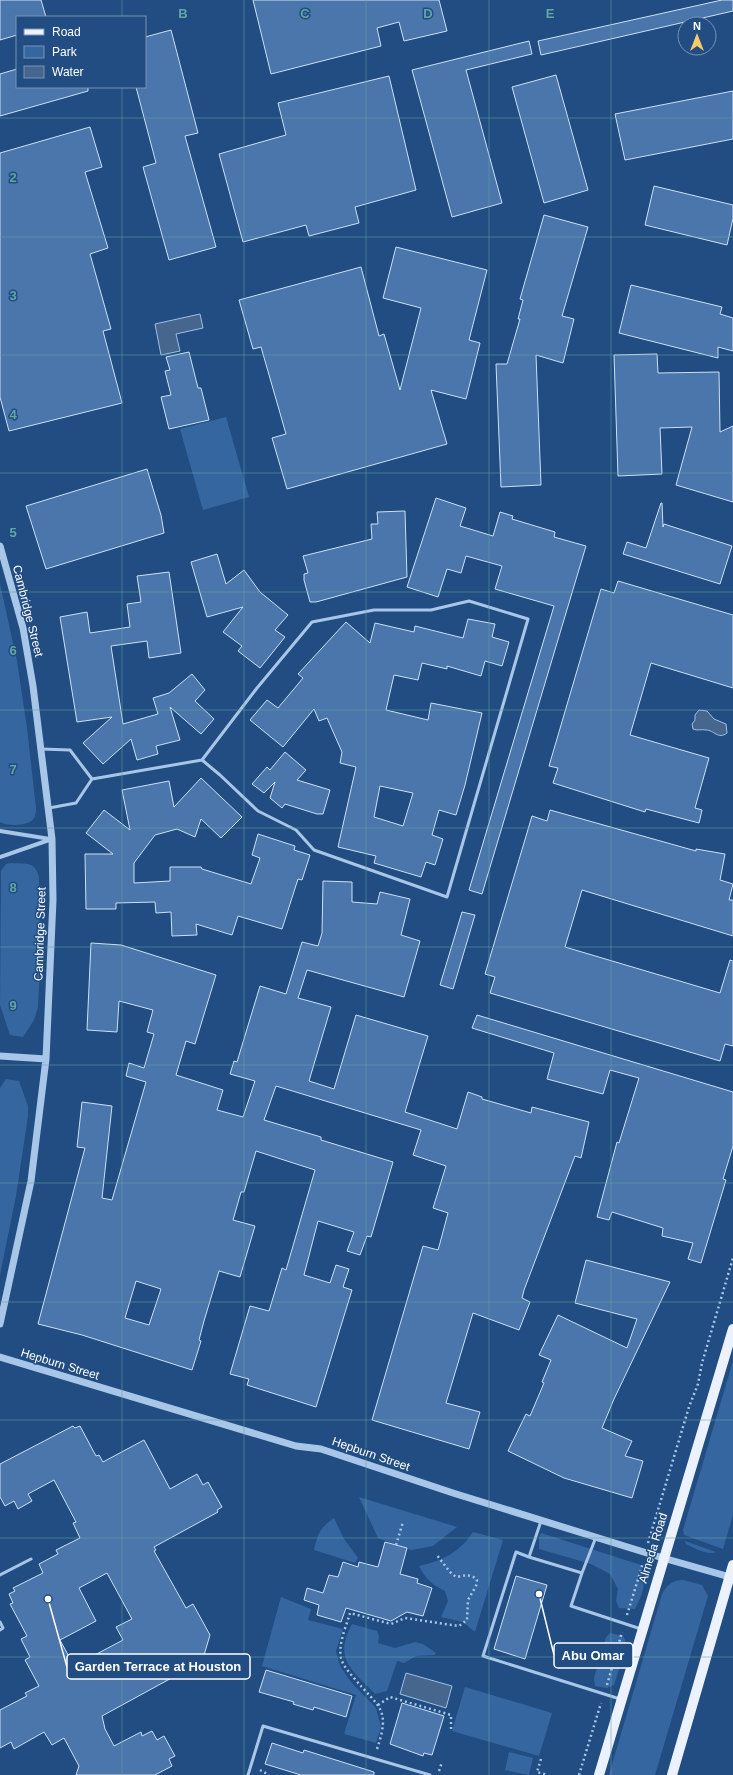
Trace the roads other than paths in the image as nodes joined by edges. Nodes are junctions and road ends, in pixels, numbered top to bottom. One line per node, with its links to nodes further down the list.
1 (0, 546): 2 (street, Cambridge Street)
2 (41, 749): 4 (lane); 5 (street, Cambridge Street)
3 (202, 760): 3 (lane); 4 (lane)
4 (92, 779): 5 (lane)
5 (49, 808): 7 (street, Cambridge Street)
6 (0, 832): 7 (street)
7 (52, 839): 8 (street); 10 (street, Cambridge Street)
8 (0, 857)
9 (0, 1056): 10 (street)
10 (46, 1059): 11 (street, Cambridge Street)
11 (0, 1324)
12 (733, 1329): 17 (main road, Almeda Road)
13 (0, 1357): 14 (street, Hepburn Street)
14 (541, 1520): 15 (street, Hepburn Street); 16 (lane)
15 (596, 1537): 17 (street, Hepburn Street); 20 (lane)
16 (529, 1556): 20 (lane); 26 (lane)
17 (663, 1558): 22 (street, Hepburn Street); 24 (main road, Almeda Road)
18 (30, 1559): 21 (lane)
19 (733, 1565): 22 (main road)
20 (582, 1573): 24 (lane)
21 (0, 1575)
22 (731, 1577): 30 (main road)
23 (0, 1622): 25 (lane)
24 (642, 1629): 26 (main road, Almeda Road)
25 (0, 1630)
26 (622, 1700): 29 (main road, Almeda Road)
27 (248, 1775): 28 (lane)
28 (430, 1775)
29 (599, 1775)
30 (672, 1775)

